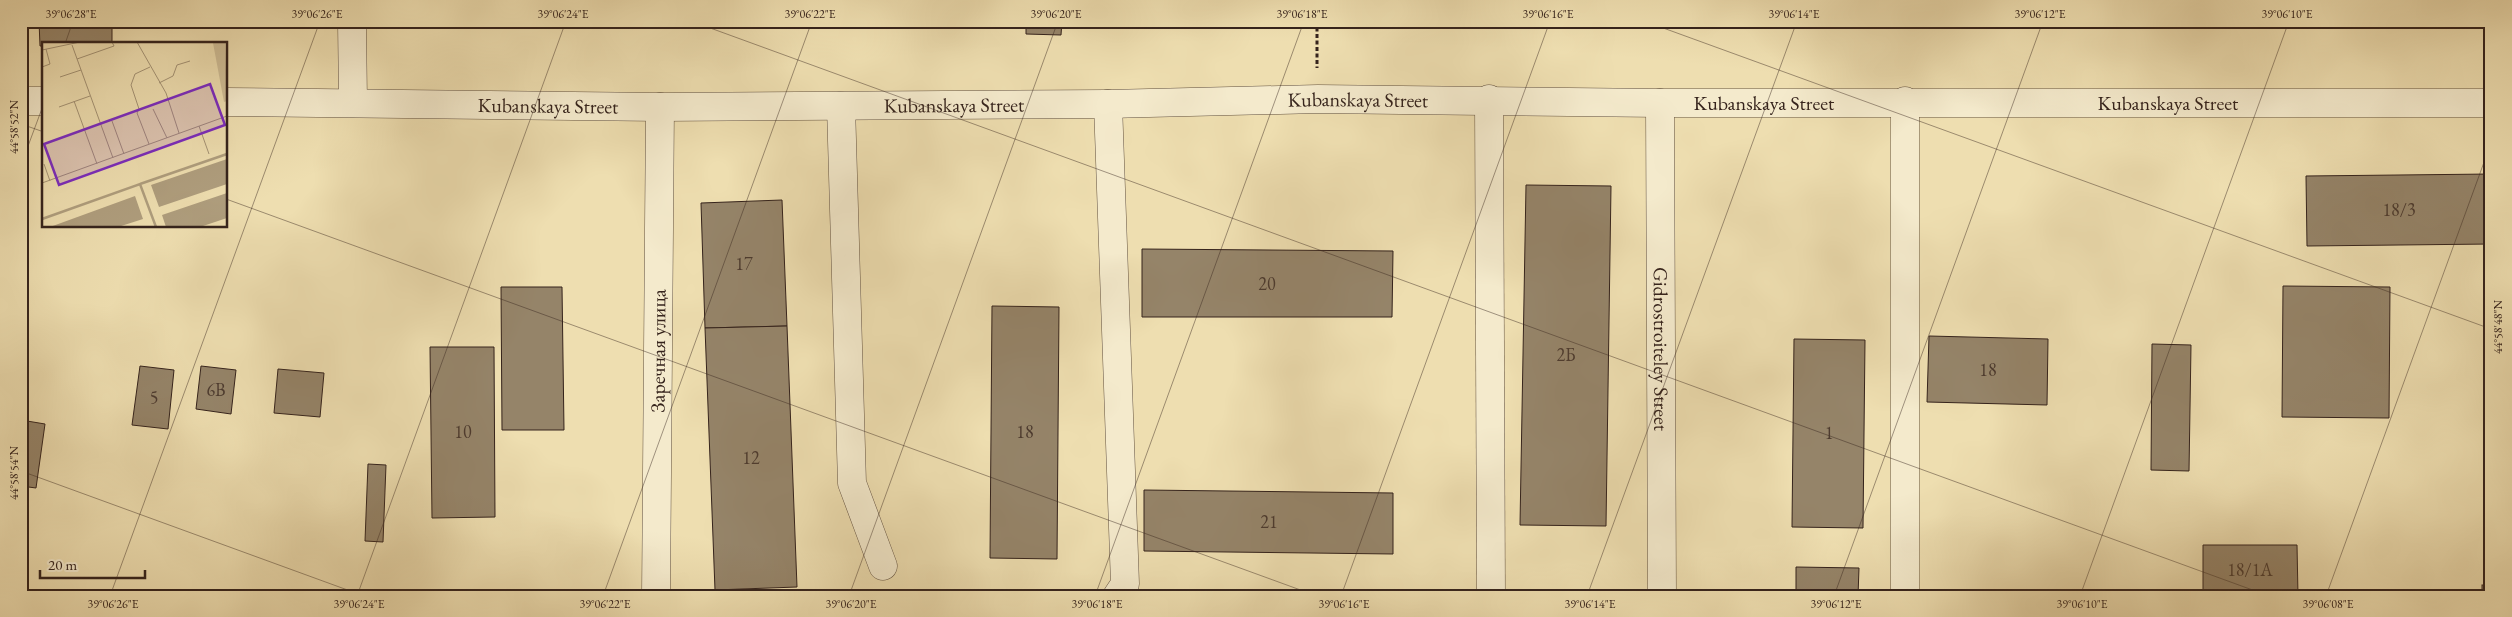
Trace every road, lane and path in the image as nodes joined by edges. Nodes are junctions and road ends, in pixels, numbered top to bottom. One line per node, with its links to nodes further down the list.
1 (352, 21): 10 (street)
2 (1317, 21): 3 (path)
3 (1318, 99): 4 (street, Kubanskaya Street); 12 (street, Kubanskaya Street)
4 (1489, 99): 9 (street, Kubanskaya Street); 18 (street)
5 (21, 101): 6 (street)
6 (42, 101)
7 (1905, 101): 9 (street, Kubanskaya Street); 11 (street, Kubanskaya Street); 20 (street)
8 (228, 102): 10 (street, Kubanskaya Street)
9 (1660, 102): 19 (street, Gidrostroiteley Street)
10 (353, 103): 14 (street, Kubanskaya Street)
11 (2491, 103)
12 (1108, 104): 13 (street, Kubanskaya Street); 17 (street)
13 (841, 106): 14 (street, Kubanskaya Street); 15 (street)
14 (660, 107): 16 (street, Заречная улица)
15 (883, 566)
16 (656, 596)
17 (1118, 596)
18 (1491, 596)
19 (1662, 596)
20 (1904, 596)

